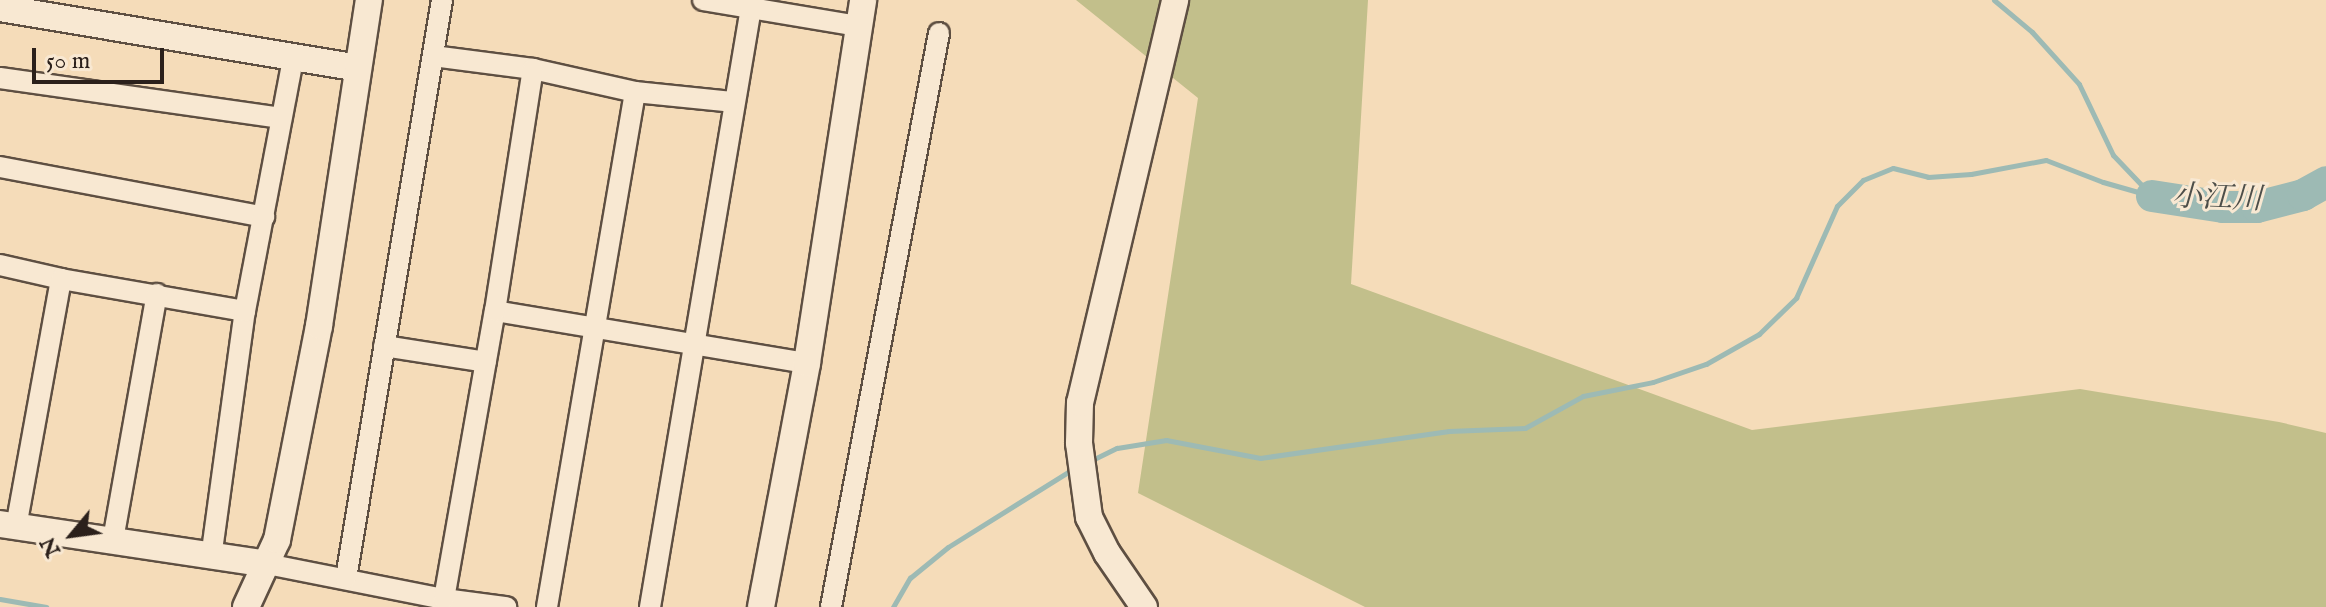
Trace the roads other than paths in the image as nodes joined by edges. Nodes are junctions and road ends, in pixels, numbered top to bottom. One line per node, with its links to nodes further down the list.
1 (369, 0): 11 (street)
2 (442, 0): 9 (street)
3 (703, 0): 6 (street)
4 (1175, 0): 41 (street)
5 (0, 8): 10 (street)
6 (751, 8): 7 (street); 15 (street)
7 (860, 13): 28 (street)
8 (939, 33): 40 (street)
9 (433, 56): 12 (street); 26 (street)
10 (293, 59): 11 (street); 16 (street)
11 (357, 68): 32 (street)
12 (533, 69): 14 (street); 23 (street)
13 (0, 78): 16 (street)
14 (635, 92): 15 (street); 24 (street)
15 (734, 102): 25 (street)
16 (281, 118): 18 (street)
17 (0, 167): 18 (street)
18 (264, 217): 22 (street)
19 (0, 265): 20 (street)
20 (61, 279): 21 (street); 29 (street)
21 (157, 294): 22 (street); 30 (street)
22 (245, 311): 31 (street)
23 (495, 311): 24 (street); 27 (street)
24 (593, 328): 25 (street); 37 (street)
25 (694, 345): 28 (street); 38 (street)
26 (384, 346): 27 (street); 33 (street)
27 (486, 362): 34 (street)
28 (807, 363): 39 (street)
29 (8, 526): 30 (street)
30 (113, 540): 31 (street)
31 (211, 558): 32 (street)
32 (267, 564): 33 (street); 35 (street)
33 (346, 578): 34 (street)
34 (444, 599): 36 (street)
35 (246, 607)
36 (506, 607)
37 (547, 607)
38 (650, 607)
39 (761, 607)
40 (831, 607)
41 (1144, 607)

